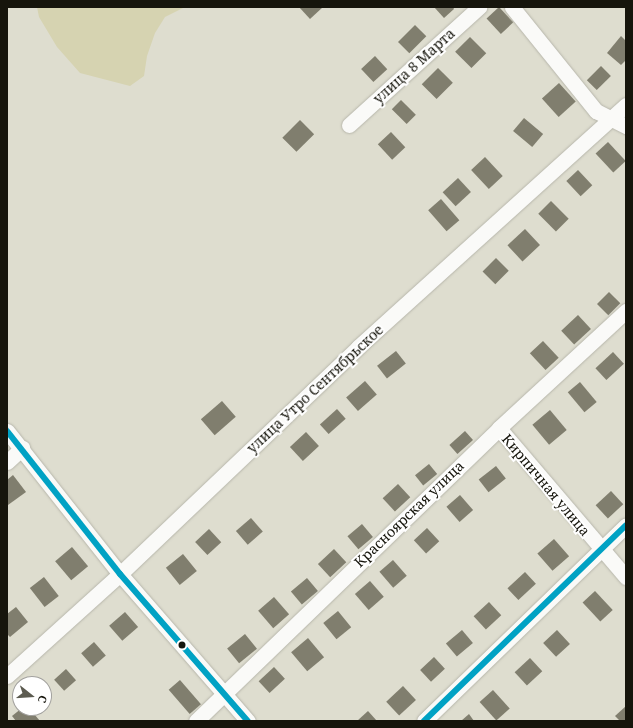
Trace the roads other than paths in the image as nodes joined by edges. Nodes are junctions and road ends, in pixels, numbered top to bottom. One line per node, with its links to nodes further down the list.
1 (479, 7): 5 (street, улица 8 Марта)
2 (512, 7): 4 (street)
3 (626, 105): 4 (street, улица Утро Сентябрьское)
4 (612, 119): 6 (street); 14 (street, улица Утро Сентябрьское)
5 (349, 125)
6 (626, 126)
7 (626, 311): 8 (street, Красноярская улица)
8 (498, 428): 13 (street, Кирпичная улица); 17 (street, Красноярская улица)
9 (7, 431): 10 (street)
10 (22, 448): 11 (street); 14 (street)
11 (7, 462)
12 (626, 525): 13 (street)
13 (600, 550): 15 (street, Кирпичная улица); 20 (street)
14 (120, 574): 16 (street, улица Утро Сентябрьское); 17 (street)
15 (626, 577)
16 (7, 676)
17 (225, 694): 18 (street, Красноярская улица); 19 (street)
18 (196, 721)
19 (248, 721)
20 (424, 721)

